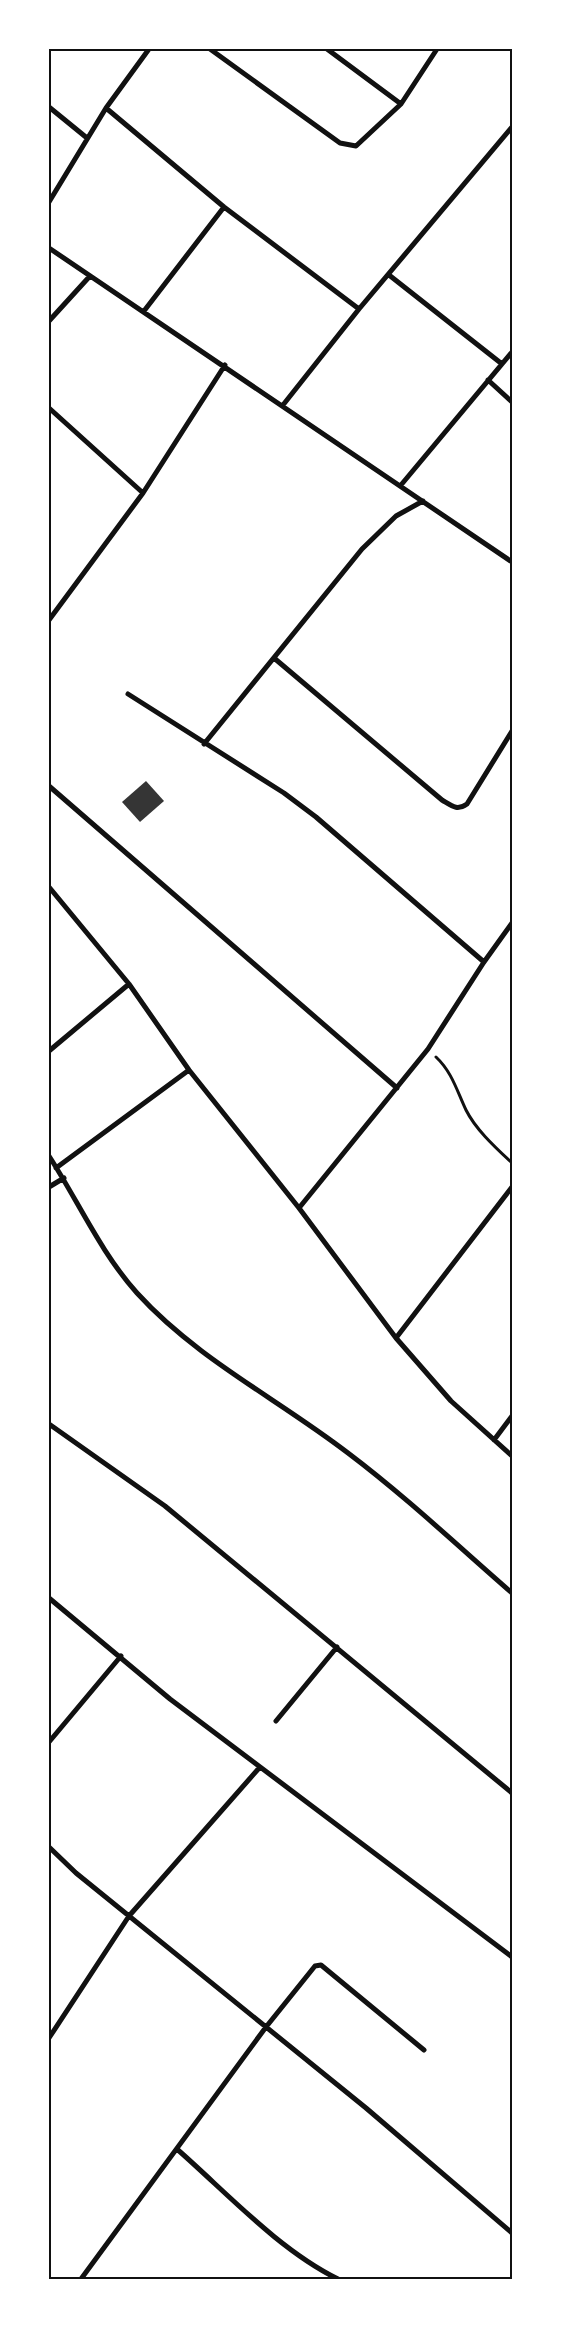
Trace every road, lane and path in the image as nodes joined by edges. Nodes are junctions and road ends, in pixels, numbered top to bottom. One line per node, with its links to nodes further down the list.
1 (149, 49): 7 (street)
2 (210, 49): 5 (street)
3 (327, 49): 5 (street)
4 (437, 49): 5 (street)
5 (401, 104)
6 (49, 107): 9 (street)
7 (106, 108): 9 (street); 11 (street)
8 (512, 127): 13 (street)
9 (87, 138): 10 (street)
10 (49, 202)
11 (224, 207): 15 (street); 16 (street)
12 (49, 248): 14 (street)
13 (389, 275): 15 (street); 19 (street)
14 (90, 276): 16 (street); 17 (street)
15 (359, 309): 23 (street)
16 (144, 311): 20 (street)
17 (49, 321)
18 (512, 352): 19 (street)
19 (502, 364): 21 (street)
20 (225, 366): 23 (street); 26 (street)
21 (488, 380): 22 (street); 25 (street)
22 (512, 402)
23 (283, 405): 25 (street)
24 (49, 408): 26 (street)
25 (401, 485): 27 (street)
26 (143, 493): 29 (street)
27 (423, 500): 28 (street); 30 (street)
28 (512, 562)
29 (49, 620)
30 (274, 658): 32 (street); 33 (street)
31 (128, 694): 33 (street)
32 (512, 731)
33 (204, 744): 37 (street)
34 (49, 786): 42 (street)
35 (49, 888): 38 (street)
36 (512, 924): 37 (street)
37 (484, 962): 39 (street)
38 (129, 984): 40 (street); 41 (street)
39 (428, 1049): 42 (street); 44 (path)
40 (49, 1051)
41 (189, 1070): 45 (street); 49 (street)
42 (397, 1088): 49 (street)
43 (49, 1156): 45 (street)
44 (512, 1163)
45 (56, 1168): 46 (street)
46 (64, 1178): 47 (street); 55 (street)
47 (49, 1187)
48 (512, 1187): 50 (street)
49 (299, 1208): 50 (street)
50 (396, 1338): 53 (street)
51 (512, 1416): 53 (street)
52 (49, 1424): 57 (street)
53 (494, 1440): 54 (street)
54 (512, 1456)
55 (512, 1593)
56 (49, 1598): 58 (street)
57 (337, 1647): 59 (street); 62 (street)
58 (121, 1656): 60 (street); 61 (street)
59 (276, 1721)
60 (49, 1742)
61 (260, 1767): 64 (street); 65 (street)
62 (512, 1793)
63 (49, 1848): 64 (street)
64 (129, 1916): 66 (street); 67 (street)
65 (512, 1957)
66 (266, 2026): 68 (street); 69 (street); 70 (street)
67 (49, 2038)
68 (424, 2050)
69 (178, 2150): 71 (street); 72 (street)
70 (512, 2233)
71 (81, 2279)
72 (338, 2279)

